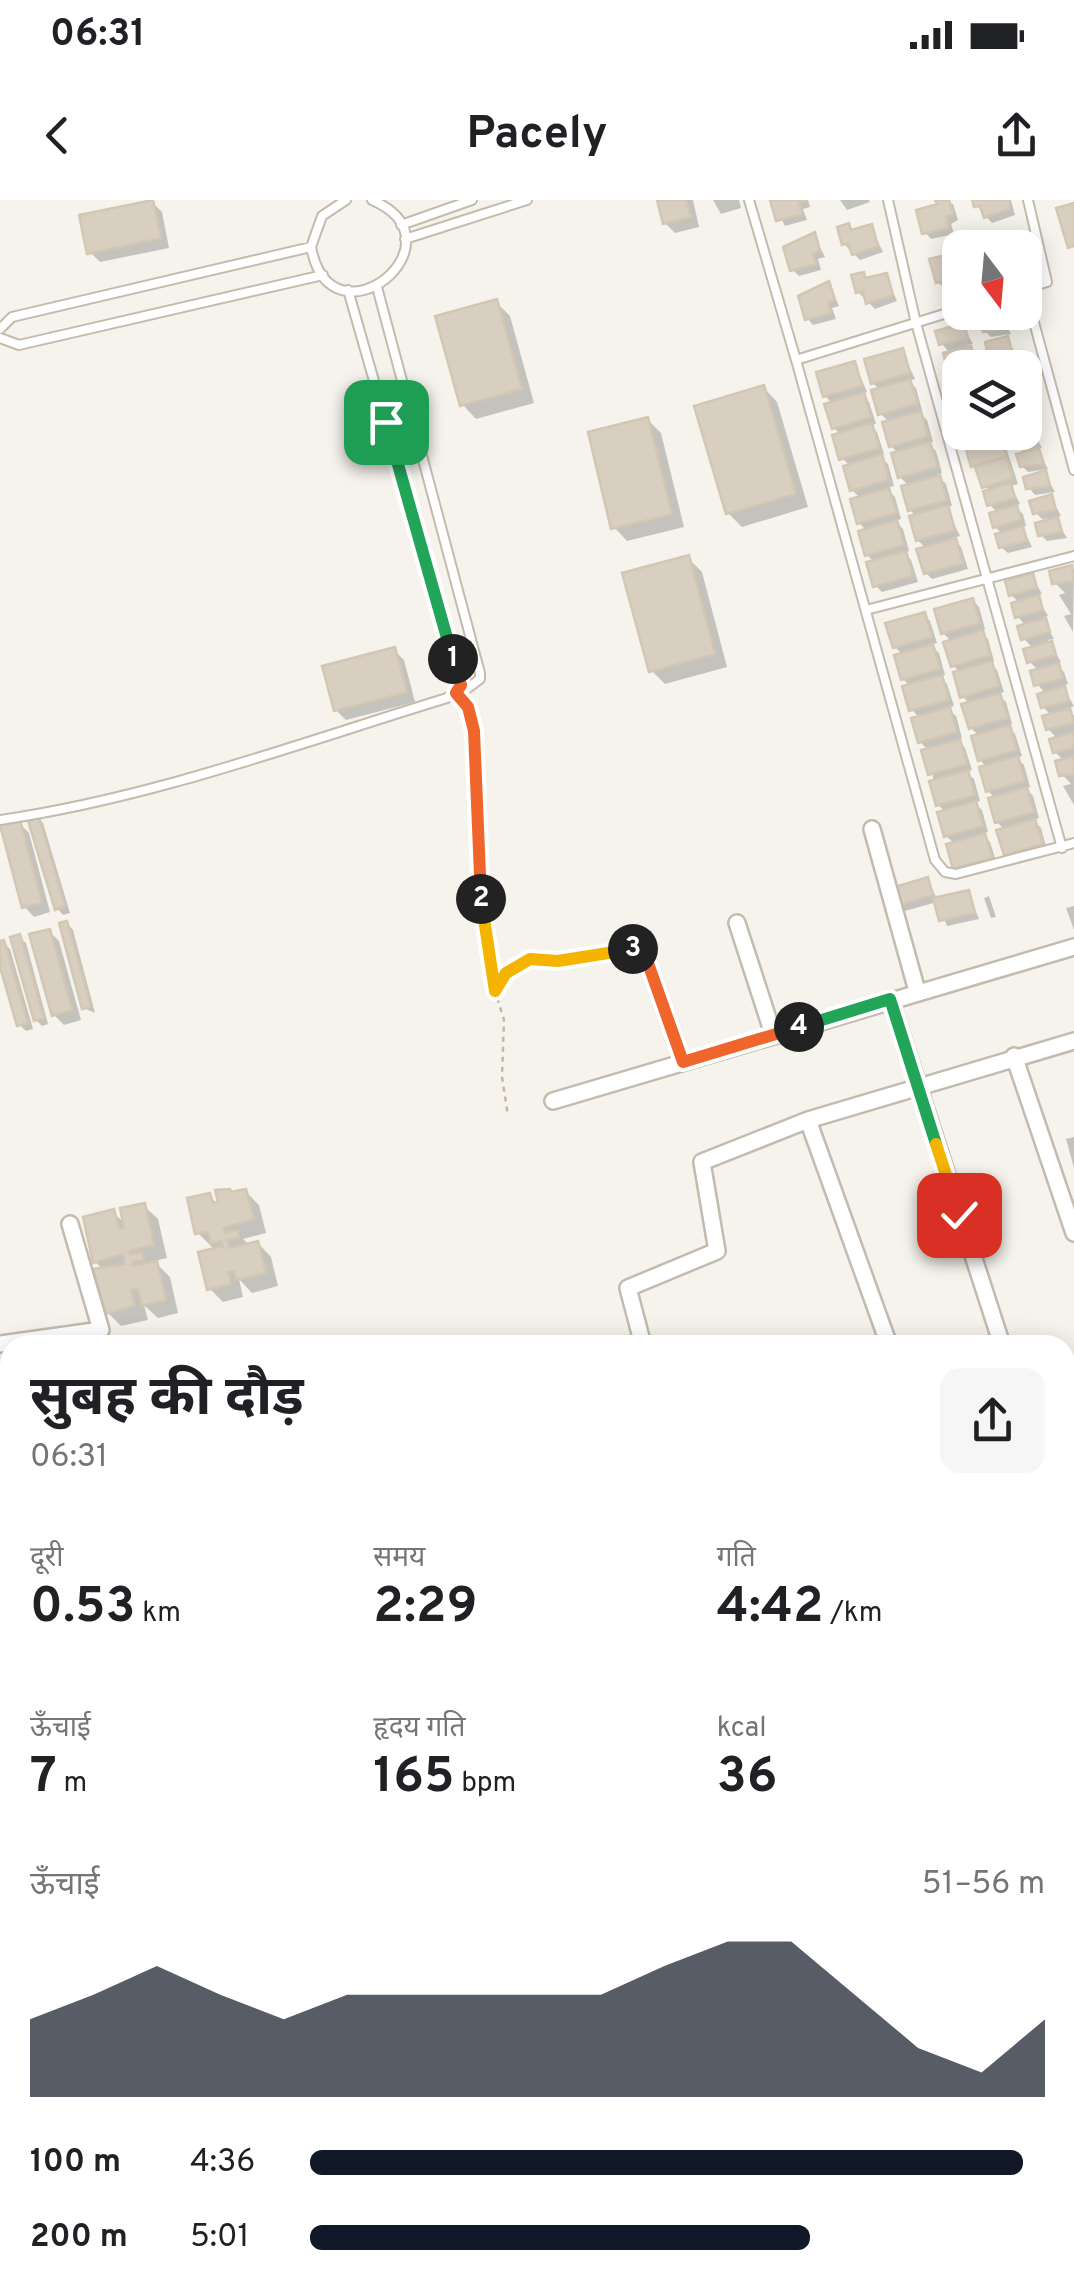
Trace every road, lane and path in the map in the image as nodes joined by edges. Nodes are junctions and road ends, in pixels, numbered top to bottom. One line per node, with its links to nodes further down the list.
1 (342, 200): 10 (lane)
2 (372, 200): 8 (lane)
3 (472, 200): 8 (lane)
4 (527, 200): 9 (lane)
5 (749, 200): 18 (lane)
6 (888, 200): 15 (lane)
7 (1028, 200): 19 (lane)
8 (401, 225): 9 (lane)
9 (405, 239): 12 (lane)
10 (312, 247): 11 (lane); 16 (lane)
11 (323, 275): 13 (lane); 17 (lane)
12 (377, 287): 13 (lane); 23 (lane)
13 (348, 290): 23 (lane)
14 (942, 315): 15 (lane)
15 (916, 323): 18 (lane); 21 (lane)
16 (0, 329)
17 (0, 338)
18 (796, 360): 22 (lane)
19 (1074, 470)
20 (1074, 556): 21 (lane)
21 (987, 577): 22 (lane); 27 (lane)
22 (866, 610): 27 (lane)
23 (458, 689): 24 (lane); 31 (path)
24 (0, 820)
25 (872, 829): 32 (street)
26 (1074, 844): 27 (lane)
27 (1062, 848)
28 (738, 922): 34 (street)
29 (1074, 947): 32 (street)
30 (649, 966): 31 (path); 37 (street)
31 (495, 991): 40 (path)
32 (917, 991): 33 (street)
33 (890, 999): 34 (street); 38 (street)
34 (773, 1034): 37 (street)
35 (1074, 1041): 36 (street)
36 (1014, 1056): 38 (street); 43 (street)
37 (683, 1062): 39 (street)
38 (916, 1086): 41 (street); 47 (street)
39 (553, 1102)
40 (508, 1116)
41 (808, 1120): 45 (street); 46 (street)
42 (70, 1224): 44 (street)
43 (1074, 1233)
44 (65, 1335)
45 (640, 1335)
46 (885, 1335)
47 (999, 1335)

